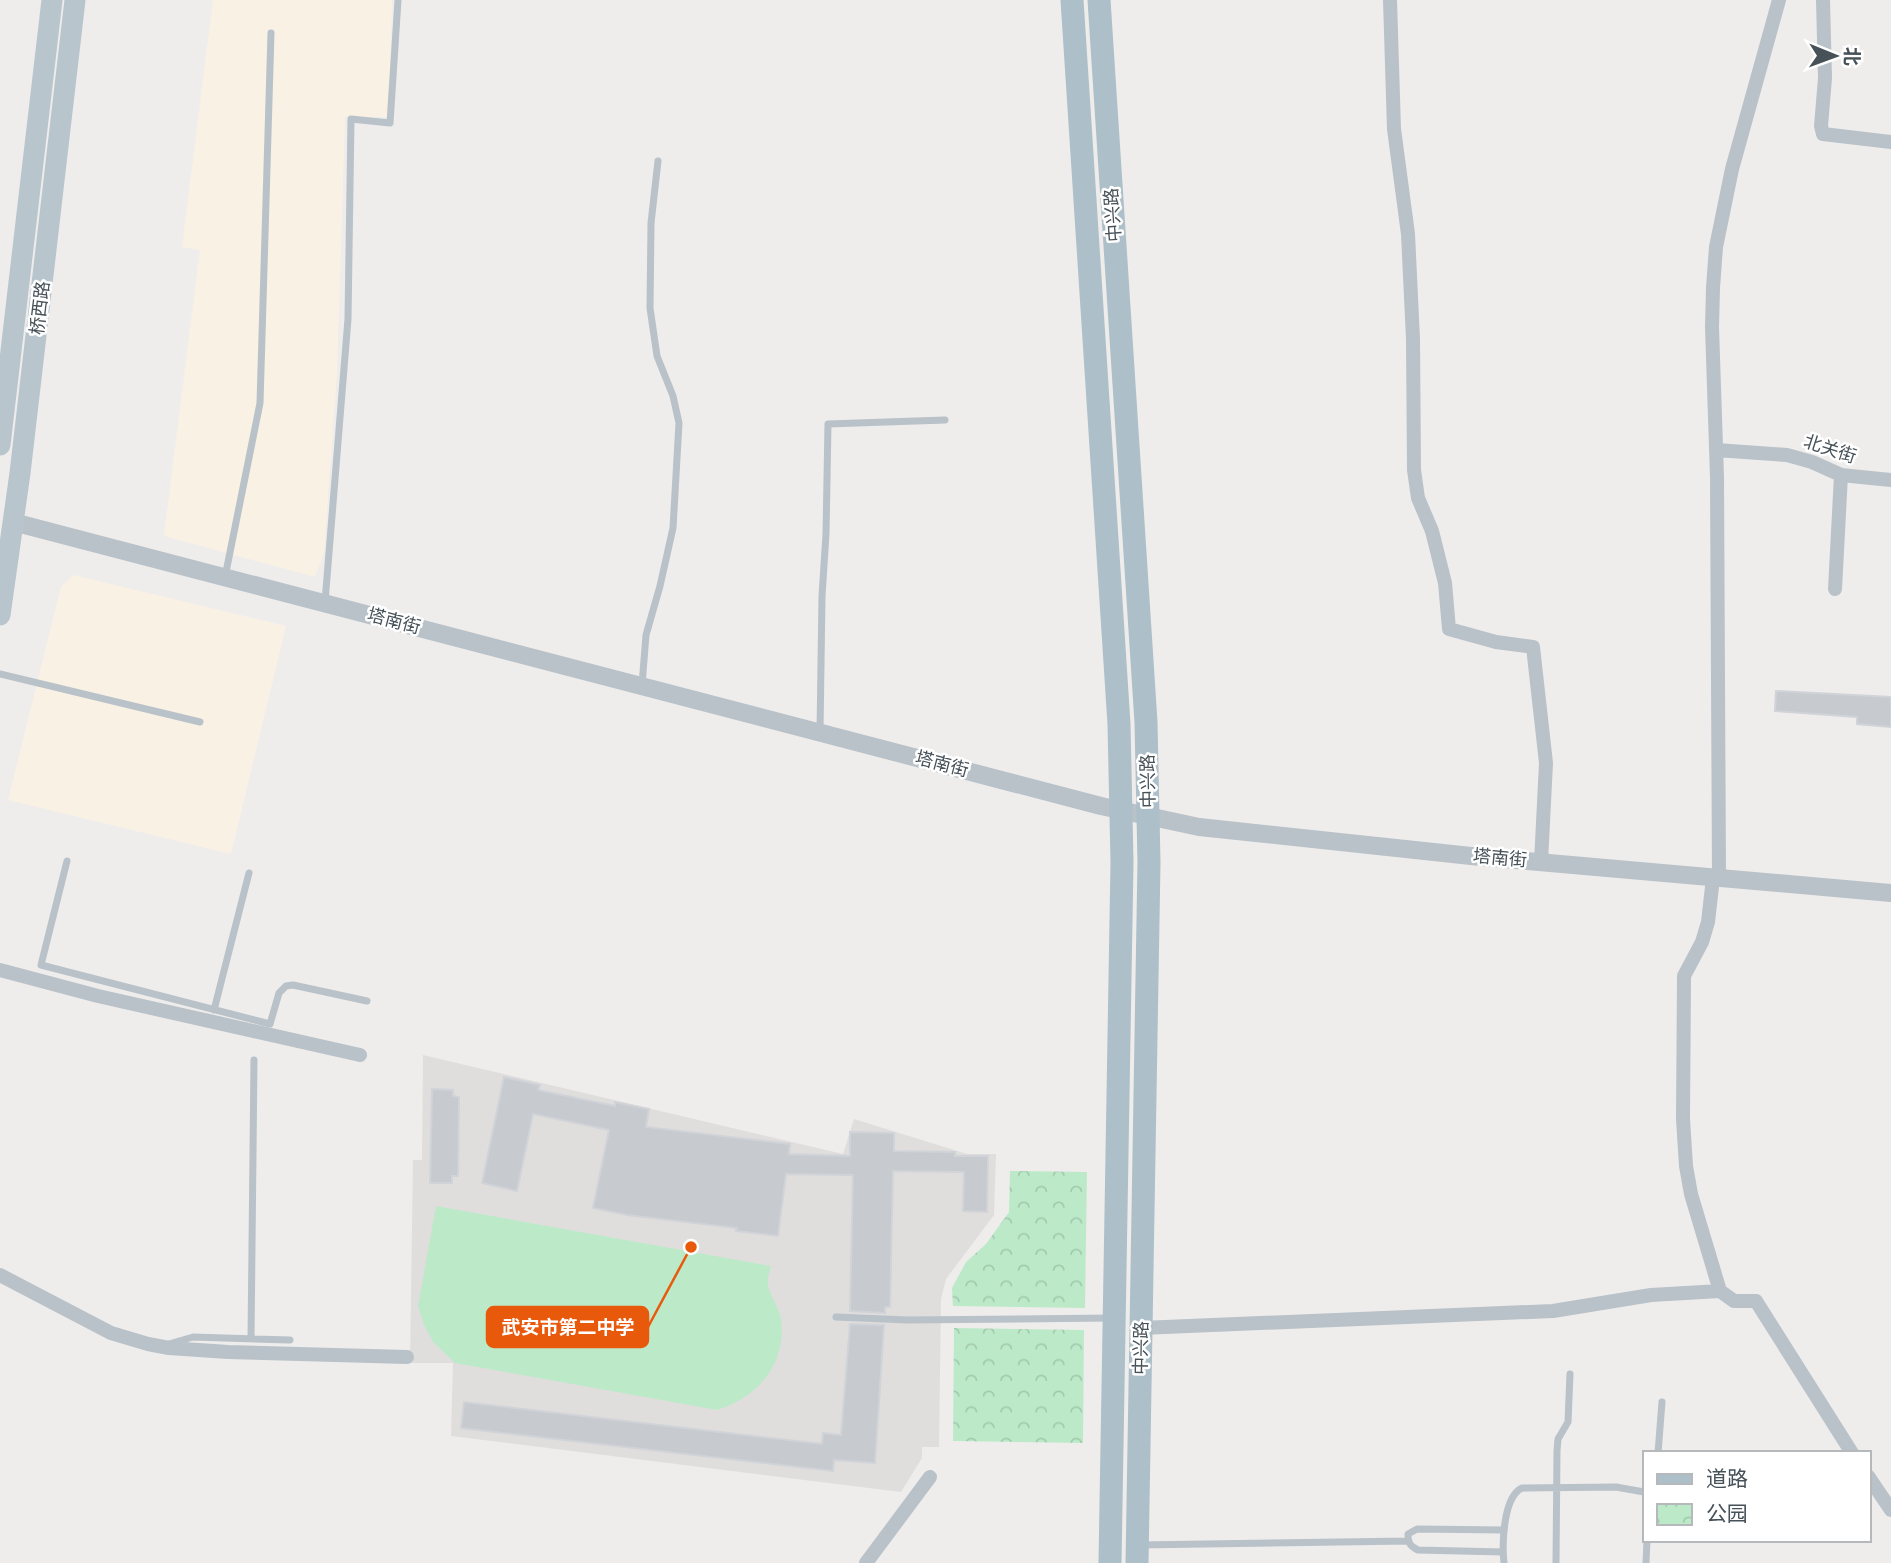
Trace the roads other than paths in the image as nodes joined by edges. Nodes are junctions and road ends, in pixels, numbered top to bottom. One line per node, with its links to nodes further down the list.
1 (52, 0): 13 (main road, 桥西路)
2 (75, 0): 17 (main road, 桥西路)
3 (398, 0): 20 (lane)
4 (1072, 0): 26 (main road, 中兴路)
5 (1099, 0): 27 (main road, 中兴路)
6 (1390, 0): 29 (street)
7 (1779, 0): 14 (street)
8 (1823, 0): 10 (street)
9 (271, 33): 18 (lane)
10 (1891, 142)
11 (658, 161): 23 (lane)
12 (944, 420): 25 (lane)
13 (0, 445)
14 (1716, 450): 15 (street, 北关街); 31 (street)
15 (1841, 475): 16 (street, 北关街); 19 (street)
16 (1891, 480)
17 (13, 522): 18 (street, 塔南街); 21 (main road, 桥西路)
18 (225, 577): 20 (street, 塔南街)
19 (1835, 589)
20 (325, 603): 23 (street, 塔南街)
21 (0, 615)
22 (0, 674): 24 (lane)
23 (642, 685): 25 (street, 塔南街)
24 (200, 722)
25 (820, 732): 26 (street, 塔南街)
26 (1121, 810): 27 (street, 塔南街); 41 (main road, 中兴路)
27 (1148, 816): 29 (street, 塔南街); 42 (main road, 中兴路)
28 (67, 861): 35 (lane)
29 (1541, 862): 31 (street, 塔南街)
30 (249, 873): 35 (lane)
31 (1716, 878): 32 (street, 塔南街); 39 (street)
32 (1891, 893)
33 (0, 970): 36 (street)
34 (367, 1002): 35 (lane)
35 (214, 1010)
36 (360, 1055)
37 (254, 1060): 43 (lane)
38 (0, 1275): 45 (street)
39 (1720, 1291): 42 (street); 50 (street)
40 (836, 1317): 41 (lane)
41 (1114, 1318): 62 (main road, 中兴路)
42 (1141, 1328): 60 (main road, 中兴路)
43 (251, 1339): 44 (lane); 45 (lane)
44 (290, 1340)
45 (160, 1346): 46 (street)
46 (407, 1357)
47 (1570, 1374): 53 (lane)
48 (1662, 1402): 49 (lane)
49 (1658, 1451)
50 (1851, 1451)
51 (930, 1477): 61 (street)
52 (1870, 1479): 55 (street)
53 (1557, 1488): 54 (lane); 56 (lane); 64 (lane)
54 (1643, 1492)
55 (1891, 1510)
56 (1504, 1530): 57 (lane); 59 (lane)
57 (1408, 1541): 59 (lane); 60 (lane)
58 (1647, 1542): 65 (lane)
59 (1503, 1552): 63 (lane)
60 (1138, 1554)
61 (866, 1563)
62 (1110, 1563)
63 (1504, 1563)
64 (1556, 1563)
65 (1646, 1563)

